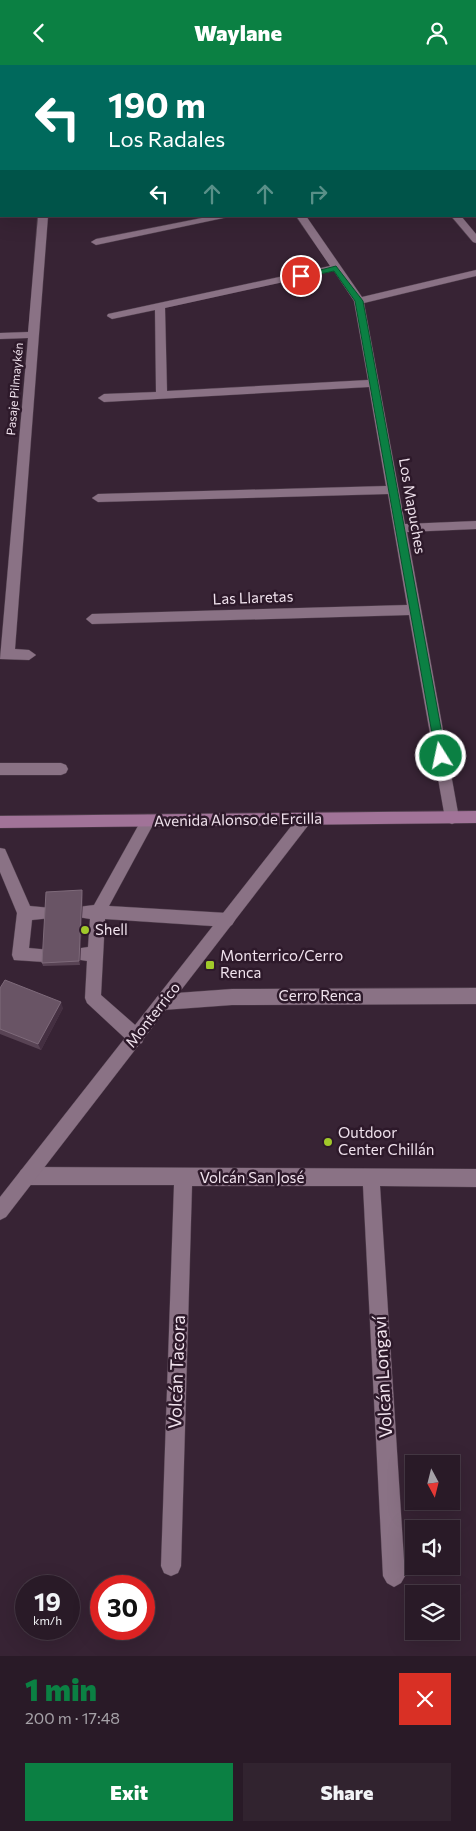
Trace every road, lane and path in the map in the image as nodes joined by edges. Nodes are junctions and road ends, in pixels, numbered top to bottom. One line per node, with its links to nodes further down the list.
1 (43, 217): 12 (street, Pasaje Pilmaykén)
2 (223, 217): 6 (street)
3 (302, 217): 7 (street, Los Mapuches)
4 (457, 217): 5 (street)
5 (476, 240)
6 (96, 242)
7 (336, 268): 9 (street, Los Mapuches); 10 (street)
8 (476, 273): 9 (street)
9 (359, 301): 14 (street, Los Mapuches)
10 (160, 307): 11 (street); 15 (street)
11 (112, 316)
12 (34, 335): 13 (street); 23 (street, Pasaje Pilmaykén)
13 (0, 336)
14 (374, 383): 15 (street); 17 (street, Los Mapuches)
15 (162, 396): 16 (street)
16 (104, 398)
17 (393, 490): 18 (street); 20 (street, Los Mapuches)
18 (98, 498)
19 (476, 525): 20 (street)
20 (400, 528): 21 (street, Los Mapuches)
21 (415, 609): 22 (street, Las Llaretas); 28 (street, Los Mapuches)
22 (92, 619)
23 (4, 654): 24 (street)
24 (29, 655)
25 (0, 769): 26 (street)
26 (61, 769)
27 (476, 817): 28 (main road, Avenida Alonso de Ercilla)
28 (452, 818): 29 (main road, Avenida Alonso de Ercilla)
29 (305, 819): 30 (main road, Avenida Alonso de Ercilla); 36 (street, Monterrico)
30 (148, 821): 31 (main road, Avenida Alonso de Ercilla); 33 (street)
31 (0, 822)
32 (0, 854): 34 (street)
33 (90, 912): 36 (street); 40 (street)
34 (24, 913): 35 (street); 37 (street)
35 (46, 913)
36 (227, 920): 39 (street, Monterrico)
37 (44, 955)
38 (476, 996): 39 (street, Cerro Renca)
39 (163, 1002): 40 (street, Monterrico)
40 (136, 1037): 41 (street, Monterrico)
41 (27, 1176): 42 (street, Volcán San José); 45 (street, Monterrico)
42 (183, 1177): 43 (street, Volcán San José); 46 (street, Volcán Tacora)
43 (371, 1178): 44 (street, Volcán San José); 47 (street, Volcán Longaví)
44 (476, 1179)
45 (0, 1211)
46 (171, 1566)
47 (394, 1576)

